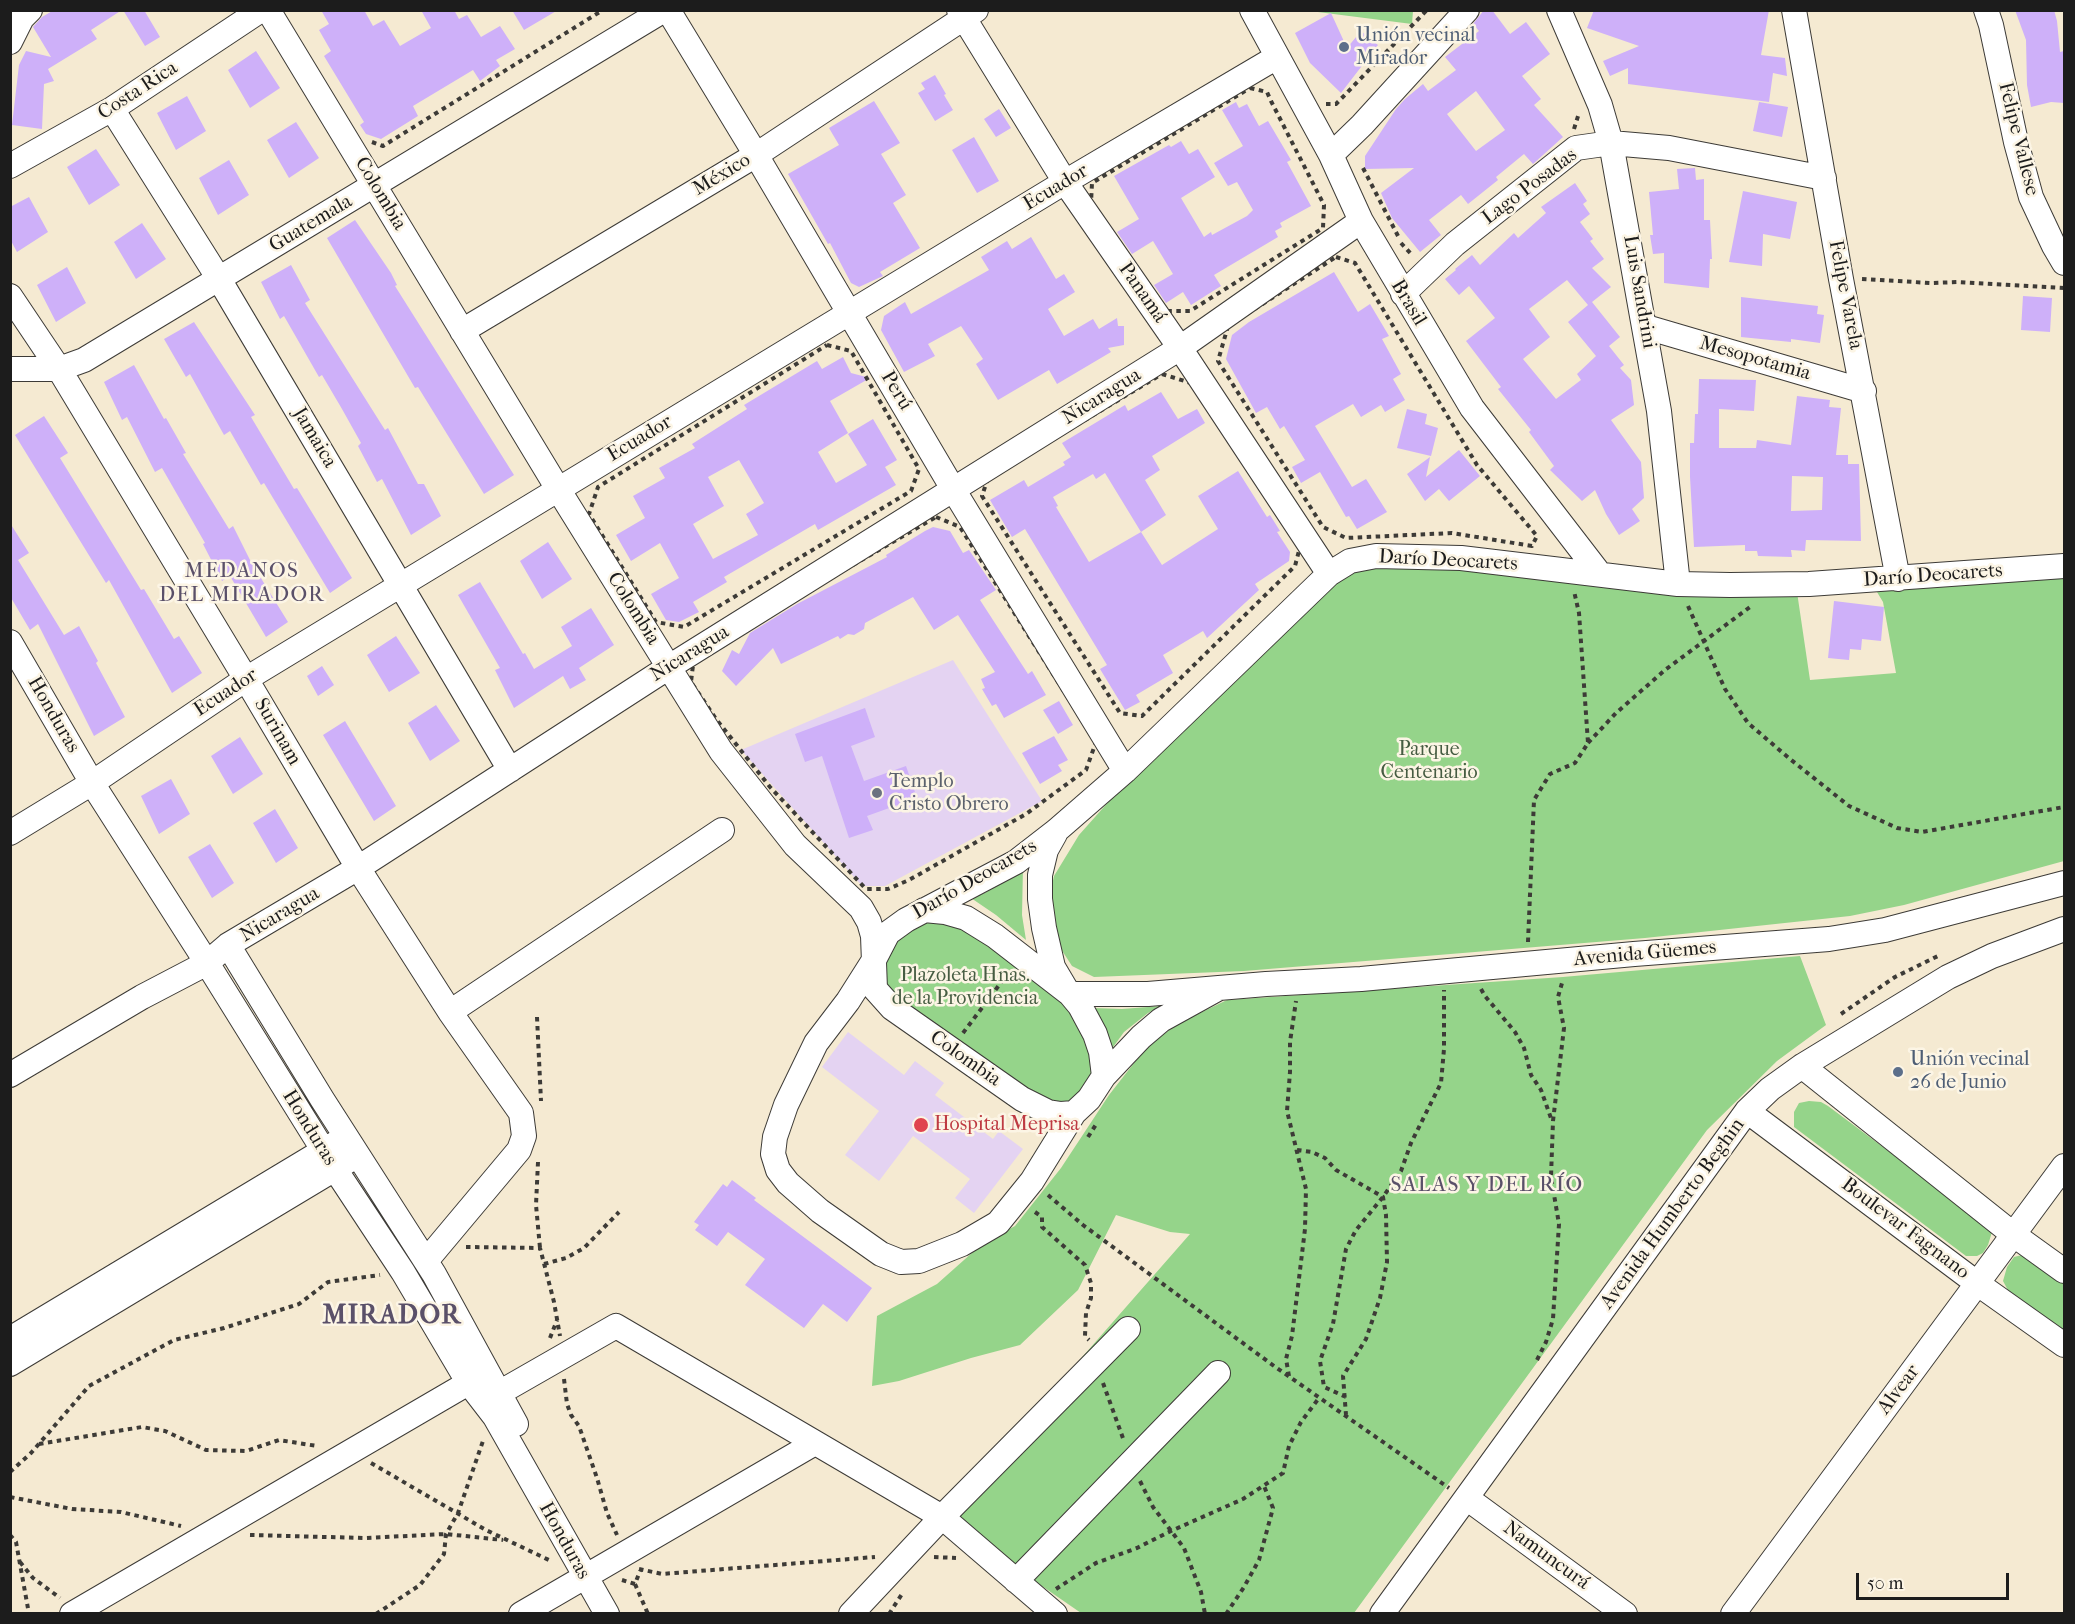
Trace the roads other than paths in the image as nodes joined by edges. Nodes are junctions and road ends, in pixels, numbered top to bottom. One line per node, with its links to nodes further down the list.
1 (16, 10): 12 (street)
2 (30, 10): 13 (street)
3 (261, 10): 15 (street, Costa Rica)
4 (268, 10): 22 (street, Colombia)
5 (666, 10): 17 (street, Perú); 22 (street, Guatemala)
6 (1252, 10): 14 (street, Brasil)
7 (1467, 10): 18 (street)
8 (1559, 10): 16 (street, Luis Sandrini)
9 (1794, 10): 20 (street, Felipe Varela)
10 (1986, 10): 24 (street, Felipe Vallese)
11 (967, 13): 17 (street, México); 21 (street, Panamá)
12 (10, 30)
13 (10, 42)
14 (1277, 57): 18 (street, Brasil); 21 (street, Ecuador)
15 (112, 109): 19 (street, Costa Rica); 25 (street, Jamaica)
16 (1611, 143): 20 (street, Lago Posadas); 26 (street, Lago Posadas); 29 (street, Luis Sandrini)
17 (756, 155): 28 (street, Perú); 30 (street, México)
18 (1331, 156): 23 (street, Brasil)
19 (10, 166)
20 (1824, 178): 34 (street, Felipe Varela)
21 (1065, 182): 28 (street, Ecuador); 31 (street, Panamá)
22 (375, 185): 25 (street, Guatemala); 30 (street, Colombia)
23 (1361, 220): 26 (street, Brasil); 31 (street, Nicaragua)
24 (2064, 263)
25 (219, 279): 33 (street, Guatemala); 42 (street, Jamaica)
26 (1403, 294): 38 (street, Brasil)
27 (10, 296): 33 (street, Surinam)
28 (849, 313): 35 (street, Ecuador); 36 (street, Perú)
29 (1646, 327): 34 (street, Mesopotamia); 41 (street, Luis Sandrini)
30 (462, 331): 35 (street, Colombia)
31 (1180, 348): 36 (street, Nicaragua); 39 (street, Panamá)
32 (10, 369): 33 (street, Guatemala)
33 (59, 369): 45 (street, Surinam)
34 (1864, 391): 40 (street, Felipe Varela)
35 (558, 489): 42 (street, Ecuador); 44 (street, Colombia)
36 (953, 489): 44 (street, Nicaragua); 47 (street, Perú)
37 (2064, 566): 40 (street, Darío Deocarets)
38 (1599, 573): 39 (street, Darío Deocarets); 41 (street, Darío Deocarets)
39 (1329, 574): 47 (street, Darío Deocarets)
40 (1898, 579): 41 (street, Darío Deocarets)
41 (1678, 584)
42 (402, 585): 45 (street, Ecuador); 46 (street, Jamaica)
43 (10, 642): 48 (street, Honduras)
44 (669, 667): 46 (street, Nicaragua); 57 (street, Colombia)
45 (246, 679): 48 (street, Ecuador); 52 (street, Surinam)
46 (510, 770): 52 (street, Nicaragua)
47 (1125, 771): 50 (street, Darío Deocarets)
48 (92, 783): 51 (street, Ecuador); 58 (street, Honduras)
49 (722, 830): 61 (street)
50 (1056, 831): 54 (street, Darío Deocarets); 60 (street)
51 (10, 833)
52 (358, 868): 56 (street, Nicaragua); 61 (street, Surinam)
53 (2064, 883): 59 (street, Avenida Güemes)
54 (924, 910): 57 (street, Darío Deocarets); 60 (street)
55 (2064, 929): 62 (street, Avenida Humberto Beghin)
56 (228, 945): 58 (street, Nicaragua); 67 (street, Honduras)
57 (874, 960): 66 (street, Colombia); 66 (street, Darío Deocarets)
58 (207, 963): 63 (street, Nicaragua); 68 (street, Honduras)
59 (1219, 988): 60 (street, Avenida Güemes); 64 (street, Darío Deocarets)
60 (1070, 994): 64 (street)
61 (450, 1012): 71 (street, Surinam)
62 (1802, 1066): 65 (street, Avenida Humberto Beghin); 70 (street)
63 (10, 1075)
64 (1104, 1076): 66 (street, Darío Deocarets)
65 (1747, 1111): 73 (street, Boulevar Fagnano); 82 (street, Avenida Humberto Beghin)
66 (1074, 1113)
67 (352, 1146): 68 (street); 71 (street, Honduras)
68 (329, 1160): 75 (street); 77 (street); 79 (street, Honduras)
69 (2064, 1166): 70 (street, Alvear)
70 (2013, 1235): 72 (street); 73 (street, Alvear)
71 (426, 1261): 79 (street, Honduras)
72 (2064, 1271)
73 (1978, 1284): 76 (street, Boulevar Fagnano); 94 (street, Alvear)
74 (1128, 1329): 83 (street)
75 (10, 1339)
76 (2064, 1344)
77 (10, 1364)
78 (1218, 1373): 85 (street)
79 (477, 1377): 80 (street, Honduras); 87 (street)
80 (492, 1404): 81 (street); 84 (street, Honduras)
81 (815, 1443): 83 (street); 84 (street)
82 (1467, 1498): 92 (street, Avenida Humberto Beghin); 93 (street, Namuncurá)
83 (942, 1517): 85 (street); 91 (street)
84 (591, 1573): 88 (street); 89 (street, Honduras); 90 (street, Honduras)
85 (1016, 1581): 86 (street)
86 (1047, 1607)
87 (77, 1611)
88 (521, 1614)
89 (607, 1614)
90 (624, 1614)
91 (851, 1614)
92 (1382, 1614)
93 (1625, 1614)
94 (1733, 1614)

